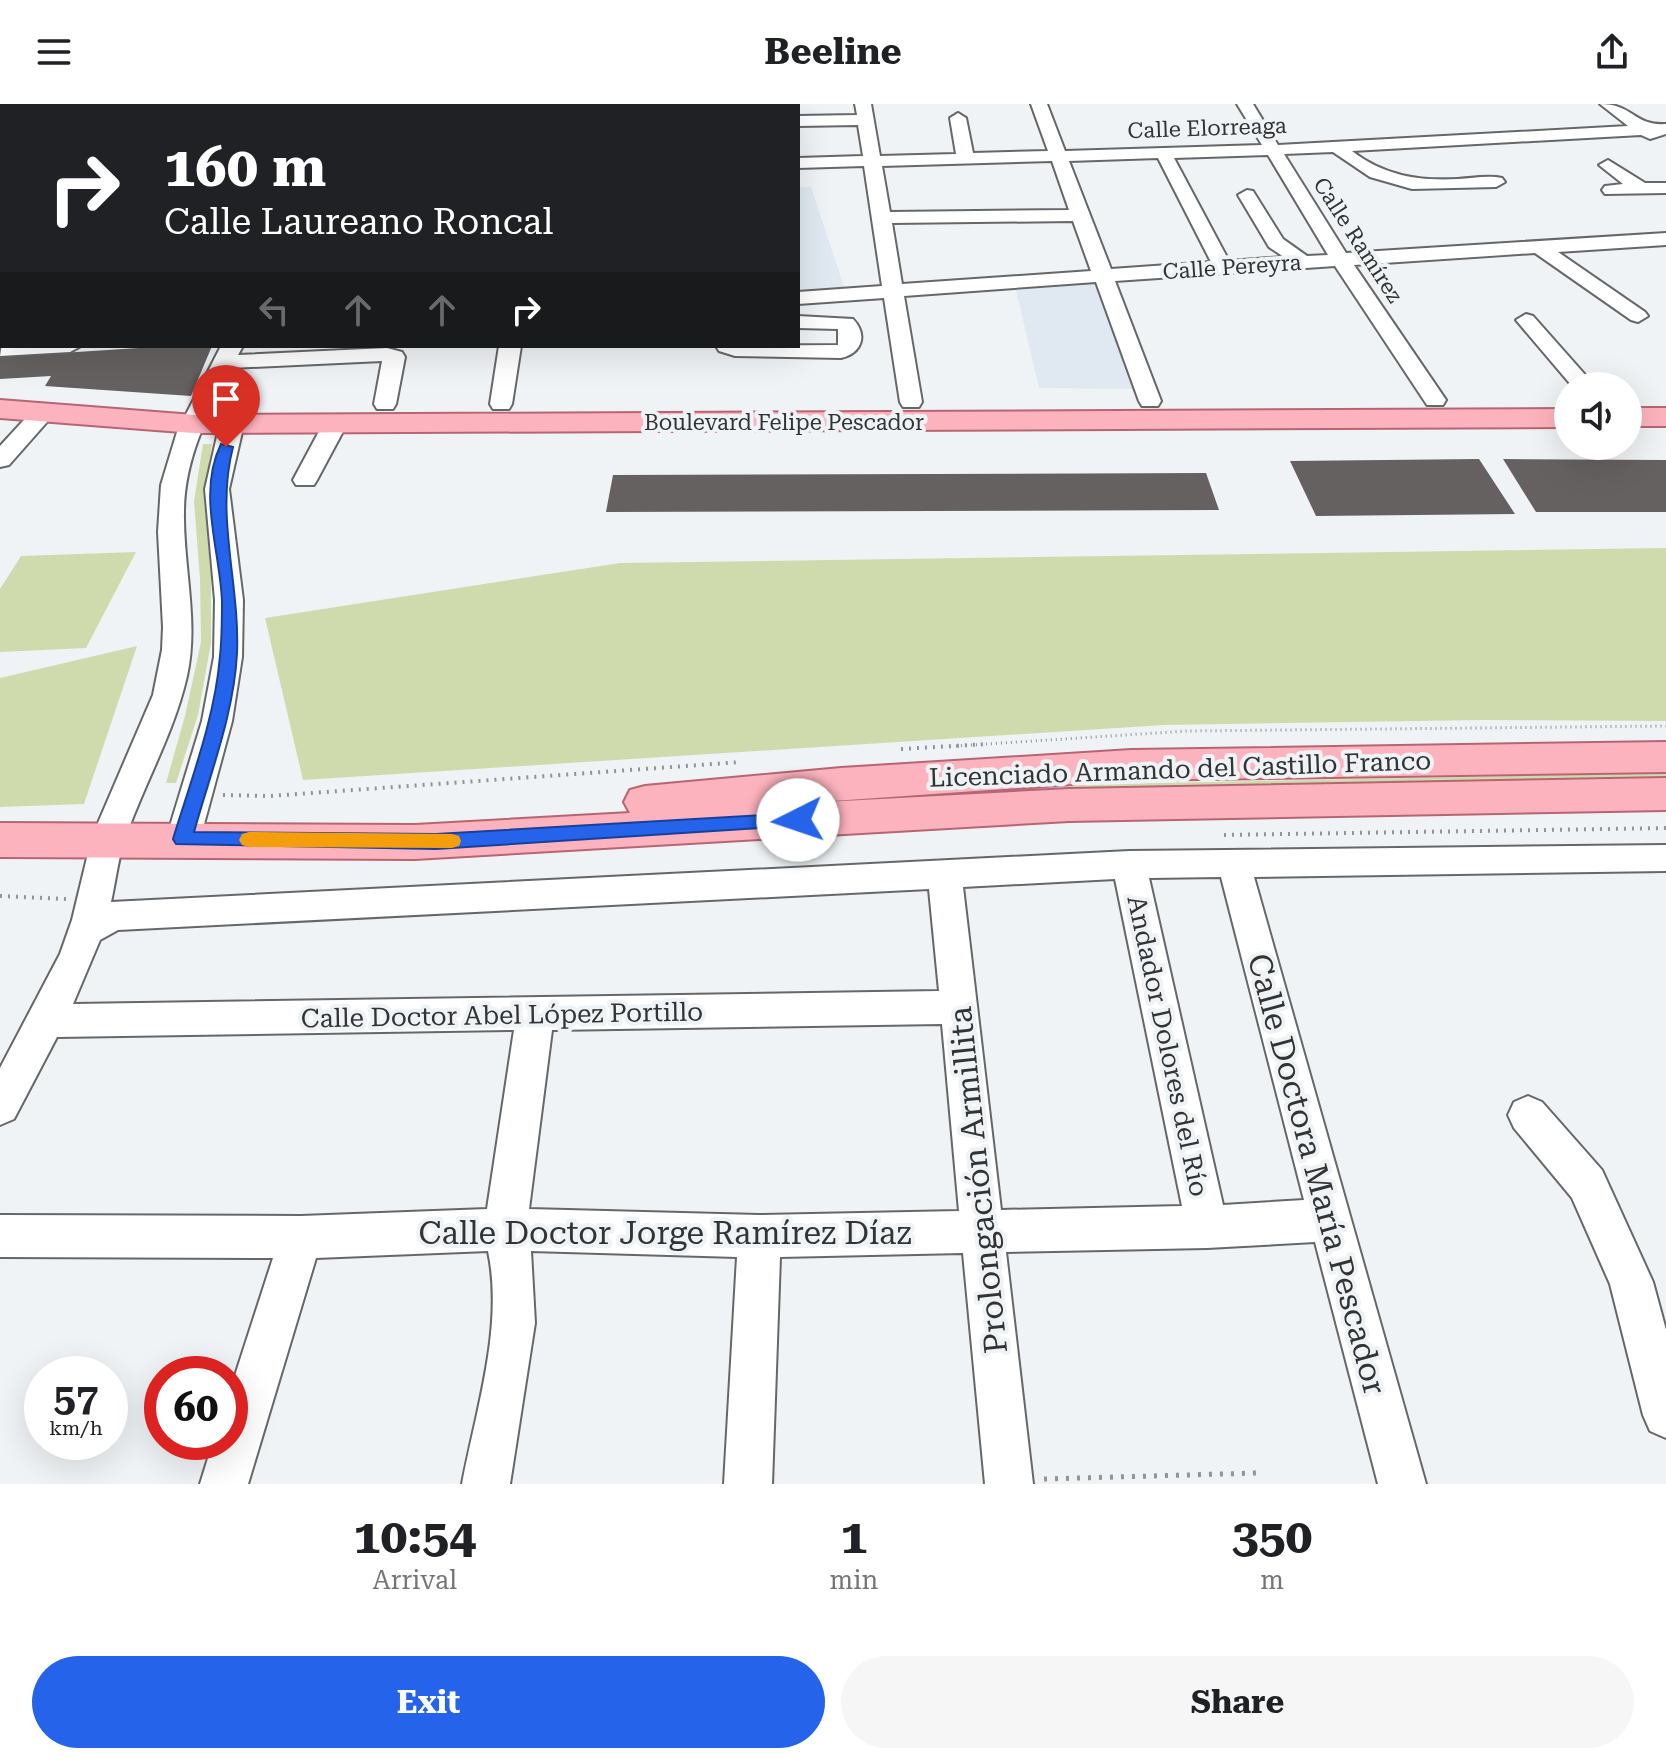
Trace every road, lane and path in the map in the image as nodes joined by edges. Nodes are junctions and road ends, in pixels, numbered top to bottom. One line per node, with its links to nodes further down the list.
1 (1039, 104): 13 (street)
2 (1245, 104): 11 (street, Calle Ramírez)
3 (1608, 104): 8 (street)
4 (864, 112): 6 (street); 15 (street)
5 (958, 118): 14 (street)
6 (800, 121)
7 (1666, 129): 8 (street, Calle Elorreaga)
8 (1644, 130): 9 (street); 10 (street, Calle Elorreaga)
9 (1666, 146)
10 (1337, 147): 11 (street, Calle Elorreaga); 19 (street)
11 (1271, 150): 12 (street, Calle Elorreaga); 29 (street, Calle Ramírez)
12 (1164, 154): 13 (street, Calle Elorreaga); 31 (street)
13 (1060, 157): 14 (street, Calle Elorreaga); 25 (street)
14 (966, 160): 15 (street, Calle Elorreaga)
15 (871, 162): 16 (street, Calle Elorreaga); 26 (street)
16 (800, 163)
17 (1608, 165): 21 (street)
18 (1496, 182): 19 (street)
19 (1410, 185): 24 (street)
20 (1666, 188): 21 (street)
21 (1641, 189): 22 (street)
22 (1611, 190)
23 (1247, 195): 30 (street)
24 (1428, 205)
25 (1082, 215): 26 (street); 32 (street)
26 (879, 218): 33 (street)
27 (1666, 239): 28 (street, Calle Pereyra)
28 (1539, 247): 29 (street, Calle Pereyra); 35 (street)
29 (1340, 259): 30 (street, Calle Pereyra); 53 (street, Calle Ramírez)
30 (1303, 262): 31 (street, Calle Pereyra)
31 (1223, 267): 32 (street, Calle Pereyra)
32 (1105, 276): 33 (street, Calle Pereyra); 47 (street)
33 (892, 292): 34 (street, Calle Pereyra); 49 (street)
34 (800, 298)
35 (1638, 316)
36 (1526, 320): 43 (street)
37 (800, 322): 40 (street)
38 (35, 348): 41 (street)
39 (510, 348): 51 (street)
40 (730, 348)
41 (0, 350)
42 (228, 354): 50 (street); 55 (street)
43 (1572, 372)
44 (0, 390): 55 (main road, Boulevard Felipe Pescador)
45 (1642, 400): 46 (main road)
46 (1666, 400)
47 (1150, 401): 49 (main road, Boulevard Felipe Pescador); 53 (main road, Boulevard Felipe Pescador)
48 (1554, 401): 53 (main road, Boulevard Felipe Pescador)
49 (911, 402): 51 (main road, Boulevard Felipe Pescador)
50 (385, 404): 51 (main road, Boulevard Felipe Pescador); 55 (main road, Boulevard Felipe Pescador)
51 (501, 404)
52 (0, 409): 54 (main road, Boulevard Felipe Pescador)
53 (1430, 410): 56 (main road, Boulevard Felipe Pescador); 60 (main road, Boulevard Felipe Pescador)
54 (42, 414): 55 (main road, Boulevard Felipe Pescador); 61 (street)
55 (199, 414): 59 (main road, Boulevard Felipe Pescador); 65 (street)
56 (1554, 417)
57 (1642, 417): 58 (main road)
58 (1666, 417)
59 (232, 423): 60 (main road, Boulevard Felipe Pescador); 66 (street)
60 (335, 424): 62 (street)
61 (0, 460)
62 (305, 480)
63 (1666, 757): 68 (main road, Licenciado Armando del Castillo Franco)
64 (1666, 794): 68 (main road, Licenciado Armando del Castillo Franco)
65 (109, 838): 66 (main road, Licenciado Armando del Castillo Franco); 67 (main road, Licenciado Armando del Castillo Franco); 73 (street)
66 (183, 839): 68 (main road, Licenciado Armando del Castillo Franco)
67 (0, 840)
68 (314, 840)
69 (1666, 858): 70 (street)
70 (1234, 864): 71 (street); 79 (street, Calle Doctora María Pescador)
71 (1129, 865): 72 (street); 80 (street, Andador Dolores del Río)
72 (945, 876): 73 (street); 74 (street, Prolongación Armillita)
73 (86, 931): 76 (street)
74 (960, 1007): 75 (street, Calle Doctor Abel López Portillo); 82 (street, Prolongación Armillita)
75 (535, 1015): 76 (street, Calle Doctor Abel López Portillo); 81 (street)
76 (44, 1021): 77 (street)
77 (0, 1106)
78 (1528, 1115): 86 (street)
79 (1329, 1220): 80 (street, Calle Doctor Jorge Ramírez Díaz); 92 (street, Calle Doctora María Pescador)
80 (1207, 1227): 82 (street, Calle Doctor Jorge Ramírez Díaz)
81 (505, 1229): 84 (street, Calle Doctor Jorge Ramírez Díaz); 85 (street, Calle Doctor Jorge Ramírez Díaz); 90 (street)
82 (983, 1232): 84 (street, Calle Doctor Jorge Ramírez Díaz); 88 (street, Prolongación Armillita)
83 (0, 1236): 85 (street, Calle Doctor Jorge Ramírez Díaz)
84 (759, 1236): 91 (street)
85 (301, 1237): 89 (street)
86 (1666, 1415)
87 (1257, 1473): 88 (path)
88 (1009, 1482)
89 (224, 1484)
90 (486, 1484)
91 (748, 1484)
92 (1402, 1484)

